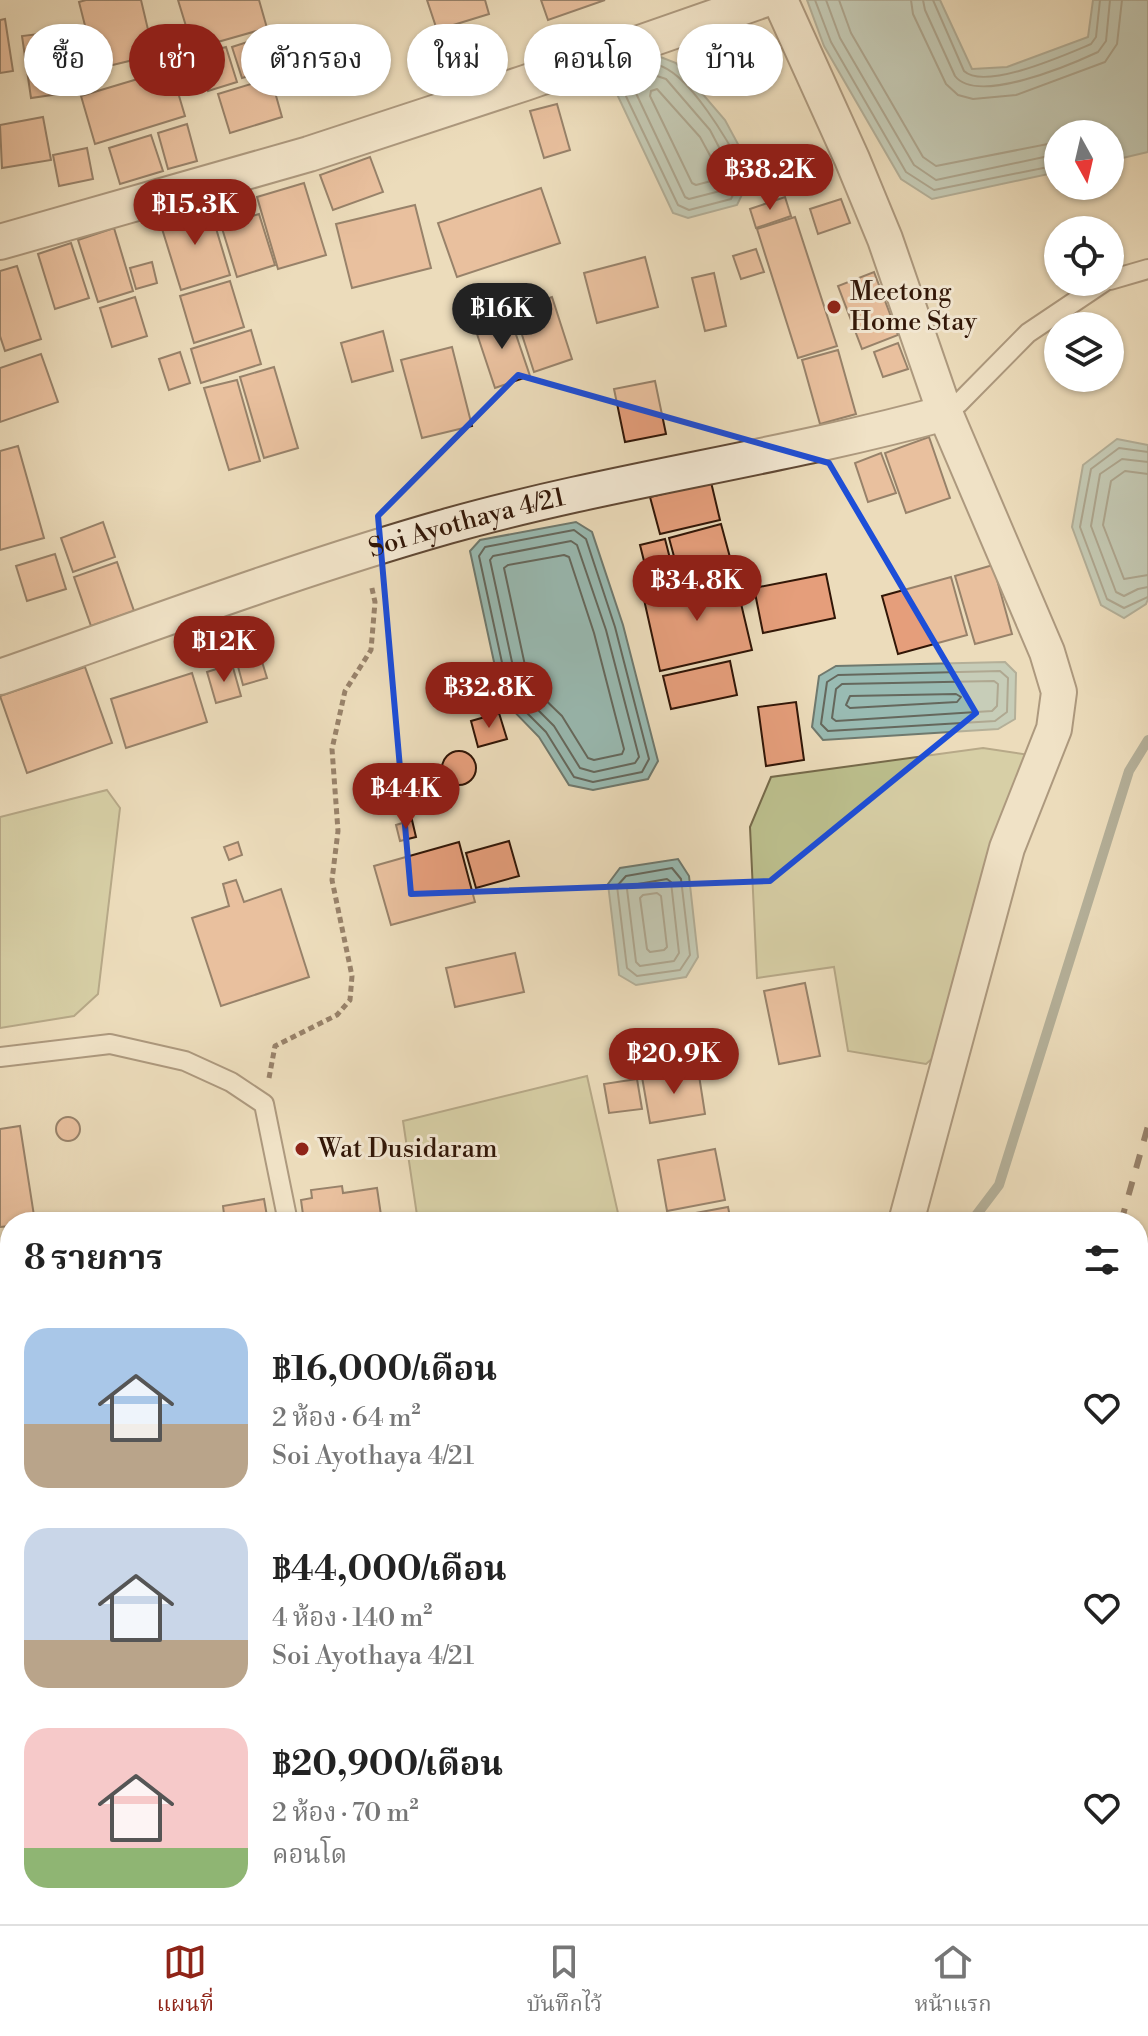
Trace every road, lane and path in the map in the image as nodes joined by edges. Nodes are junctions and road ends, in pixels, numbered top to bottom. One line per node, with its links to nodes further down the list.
1 (763, 0): 3 (street)
2 (780, 0): 7 (street)
3 (0, 242)
4 (1148, 269): 5 (lane)
5 (1124, 276)
6 (1083, 296): 7 (lane)
7 (945, 413): 8 (street, Soi Ayothaya 4/21); 13 (street)
8 (365, 551): 9 (street, Soi Ayothaya 4/21); 11 (path)
9 (0, 677)
10 (0, 1057): 11 (lane)
11 (264, 1104): 12 (lane)
12 (286, 1212)
13 (909, 1212)

